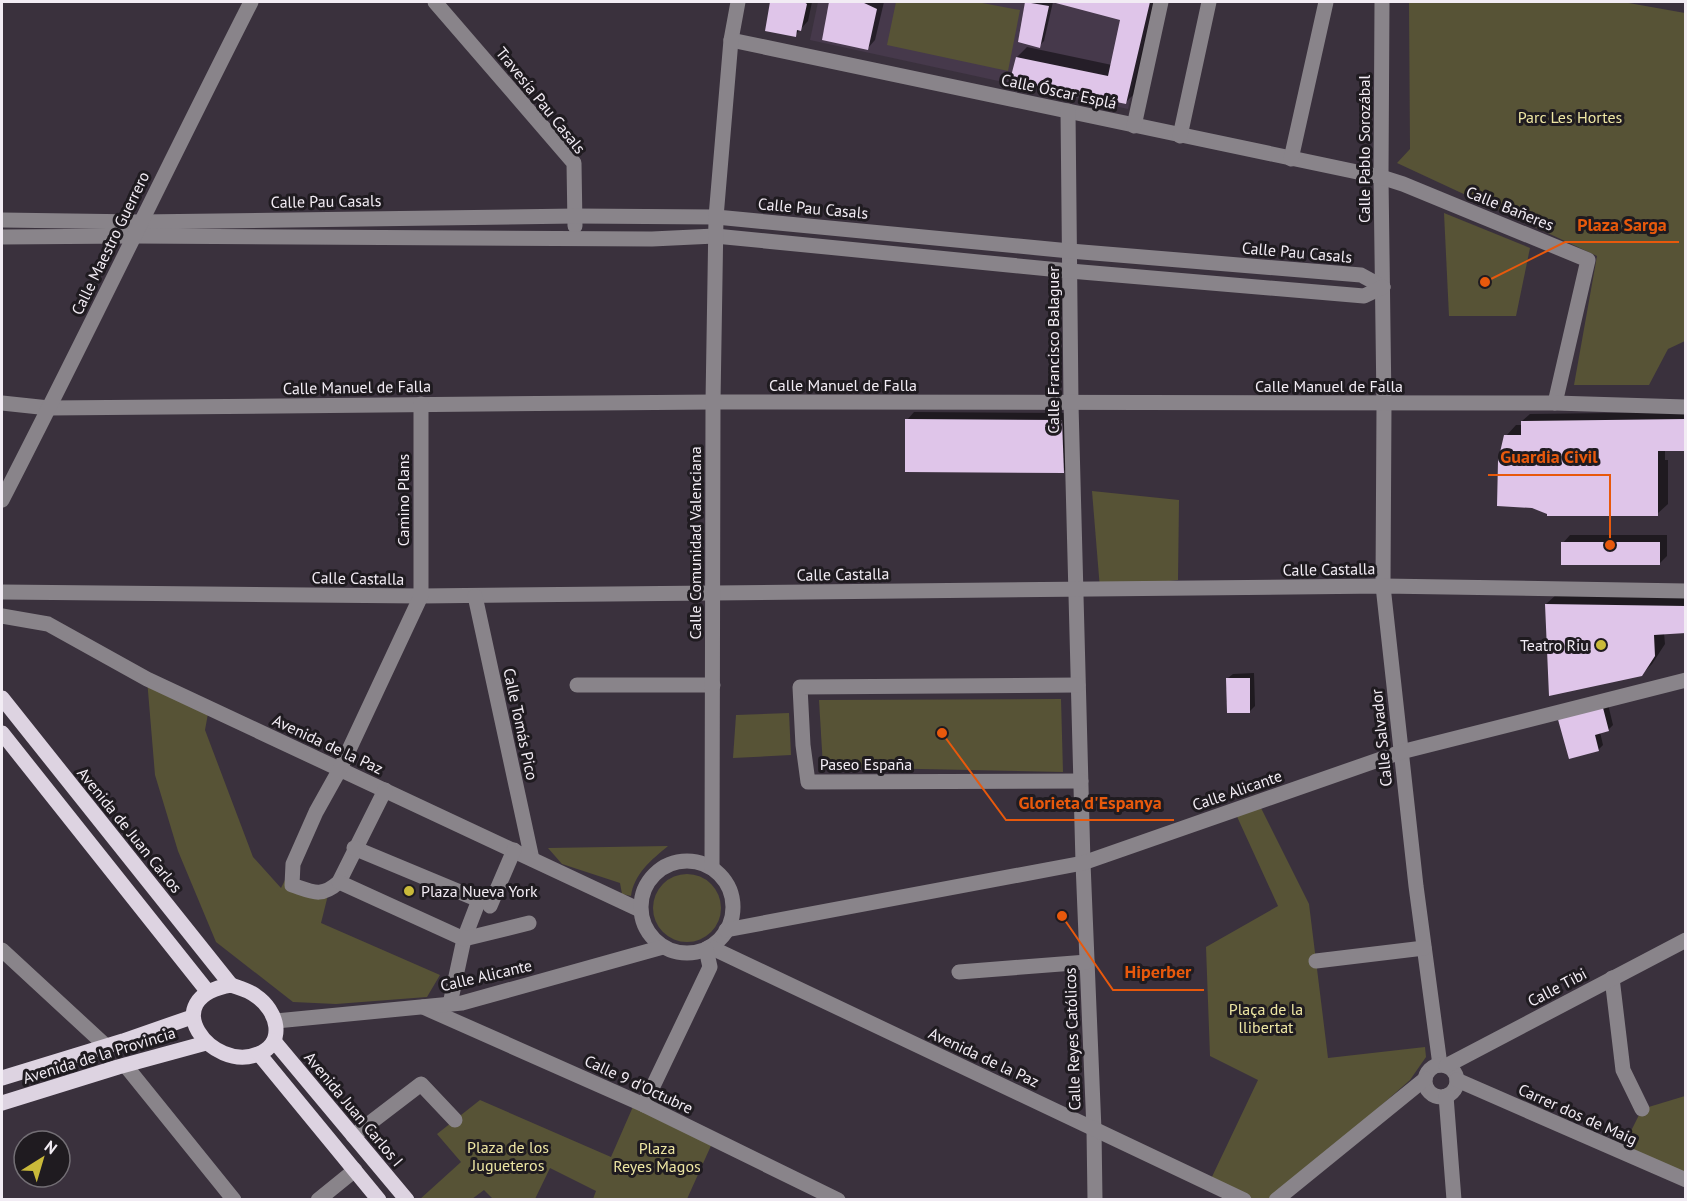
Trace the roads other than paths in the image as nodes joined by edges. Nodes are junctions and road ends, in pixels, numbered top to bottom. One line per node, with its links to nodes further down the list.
1 (251, 2): 17 (street, Calle Maestro Guerrero)
2 (435, 2): 14 (street, Travesía Pau Casals)
3 (738, 2): 8 (street, Calle Comunidad Valenciana)
4 (1161, 2): 10 (street)
5 (1209, 2): 11 (street)
6 (1326, 2): 12 (street)
7 (1383, 2): 13 (street, Calle Pablo Sorozábal)
8 (731, 40): 9 (street, Calle Óscar Esplá); 15 (street, Calle Comunidad Valenciana)
9 (1068, 111): 10 (street, Calle Óscar Esplá); 22 (street, Calle Francisco Balaguer)
10 (1134, 126): 11 (street, Calle Óscar Esplá)
11 (1180, 136): 12 (street, Calle Óscar Esplá)
12 (1291, 159): 13 (street, Calle Óscar Esplá)
13 (1381, 177): 24 (street, Calle Pablo Sorozábal); 27 (street, Calle Bañeres)
14 (575, 216): 15 (street, Calle Pau Casals); 17 (street, Calle Pau Casals); 21 (street, Travesía Pau Casals)
15 (716, 217): 19 (street, Calle Comunidad Valenciana); 22 (street, Calle Pau Casals)
16 (2, 220): 17 (street, Calle Pau Casals)
17 (140, 222): 18 (street, Calle Maestro Guerrero)
18 (133, 236): 20 (street); 21 (street); 32 (street, Calle Maestro Guerrero)
19 (715, 236): 21 (street); 23 (street); 25 (street, Calle Comunidad Valenciana)
20 (2, 237)
21 (574, 238)
22 (1070, 251): 23 (street, Calle Francisco Balaguer); 24 (street, Calle Pau Casals)
23 (1070, 271): 24 (street); 29 (street, Calle Francisco Balaguer)
24 (1383, 287): 30 (street, Calle Pablo Sorozábal)
25 (713, 402): 28 (street, Calle Manuel de Falla); 29 (street, Calle Manuel de Falla); 38 (street, Calle Comunidad Valenciana)
26 (2, 403): 32 (street, Calle Manuel de Falla)
27 (1555, 403): 30 (street, Calle Manuel de Falla); 31 (street, Calle Manuel de Falla)
28 (421, 404): 32 (street, Calle Manuel de Falla); 39 (street, Camino Plans)
29 (1071, 404): 30 (street, Calle Manuel de Falla); 35 (street, Calle Francisco Balaguer)
30 (1384, 405): 34 (street, Calle Salvador)
31 (1686, 407)
32 (49, 408): 33 (street, Calle Maestro Guerrero)
33 (2, 500)
34 (1383, 586): 35 (street, Calle Castalla); 36 (street, Calle Castalla); 48 (street, Calle Salvador)
35 (1076, 590): 38 (street, Calle Castalla); 45 (street, Calle Reyes Católicos)
36 (1686, 591)
37 (2, 592): 39 (street, Calle Castalla)
38 (713, 593): 40 (street, Calle Castalla); 44 (street, Calle Comunidad Valenciana)
39 (421, 596): 40 (street, Calle Castalla); 49 (street)
40 (475, 596): 54 (street, Calle Tomás Pico)
41 (2, 616): 49 (street, Avenida de la Paz)
42 (1686, 680): 48 (street, Calle Alicante)
43 (577, 684): 44 (street)
44 (712, 685): 56 (street, Calle Comunidad Valenciana)
45 (1078, 685): 50 (street, Calle Reyes Católicos); 50 (street, Paseo España)
46 (2, 698): 72 (main road, Avenida de Juan Carlos)
47 (2, 733): 73 (main road)
48 (1401, 752): 55 (street, Calle Alicante); 66 (street, Calle Salvador)
49 (340, 769): 51 (street, Avenida de la Paz); 57 (street)
50 (1080, 781): 55 (street, Calle Reyes Católicos)
51 (385, 790): 52 (street); 53 (street, Avenida de la Paz)
52 (354, 848): 57 (street); 62 (street)
53 (514, 850): 54 (street, Avenida de la Paz); 58 (street)
54 (532, 859): 59 (street, Avenida de la Paz)
55 (1083, 863): 61 (street, Calle Alicante); 69 (street, Calle Reyes Católicos)
56 (712, 868): 59 (street); 61 (street)
57 (339, 882): 62 (street)
58 (490, 906)
59 (640, 910): 64 (street)
60 (529, 923): 62 (street)
61 (726, 930): 65 (street)
62 (464, 939): 74 (street)
63 (1686, 940): 71 (street, Calle Tibi)
64 (663, 947): 65 (street); 74 (street, Calle Alicante)
65 (708, 948): 89 (street); 92 (street, Avenida de la Paz)
66 (1424, 948): 68 (street); 83 (street, Calle Salvador)
67 (2, 950): 80 (street)
68 (1316, 961)
69 (1087, 962): 70 (street); 92 (street, Calle Reyes Católicos)
70 (959, 972)
71 (1612, 978): 83 (street, Calle Tibi); 90 (street)
72 (231, 985): 73 (main road); 77 (main road)
73 (207, 992): 76 (main road)
74 (450, 1004): 75 (street, Calle Alicante)
75 (423, 1007): 77 (street, Calle Alicante); 89 (street, Calle 9 d'Octubre)
76 (192, 1017): 79 (main road); 80 (main road, Avenida de la Provincia)
77 (276, 1021): 78 (main road)
78 (274, 1041): 81 (main road); 93 (main road, Avenida Juan Carlos I)
79 (206, 1043): 81 (main road); 82 (main road, Avenida de la Provincia)
80 (106, 1046): 84 (main road, Avenida de la Provincia)
81 (259, 1054): 94 (main road)
82 (125, 1065): 88 (main road, Avenida de la Provincia); 96 (street)
83 (1443, 1066): 85 (street); 86 (street)
84 (2, 1078)
85 (1425, 1079): 87 (street); 103 (street)
86 (1457, 1080): 87 (street); 95 (street, Carrer dos de Maig)
87 (1446, 1096): 104 (street)
88 (2, 1103)
89 (644, 1106): 100 (street, Calle 9 d'Octubre)
90 (1642, 1109)
91 (455, 1120): 93 (street)
92 (1094, 1130): 101 (street, Calle Reyes Católicos); 102 (street, Avenida de la Paz)
93 (353, 1136): 99 (main road, Avenida Juan Carlos I)
94 (355, 1170): 97 (street); 98 (main road)
95 (1686, 1180)
96 (231, 1199)
97 (318, 1200)
98 (379, 1200)
99 (407, 1200)
100 (838, 1200)
101 (1095, 1200)
102 (1244, 1200)
103 (1276, 1200)
104 (1454, 1200)

